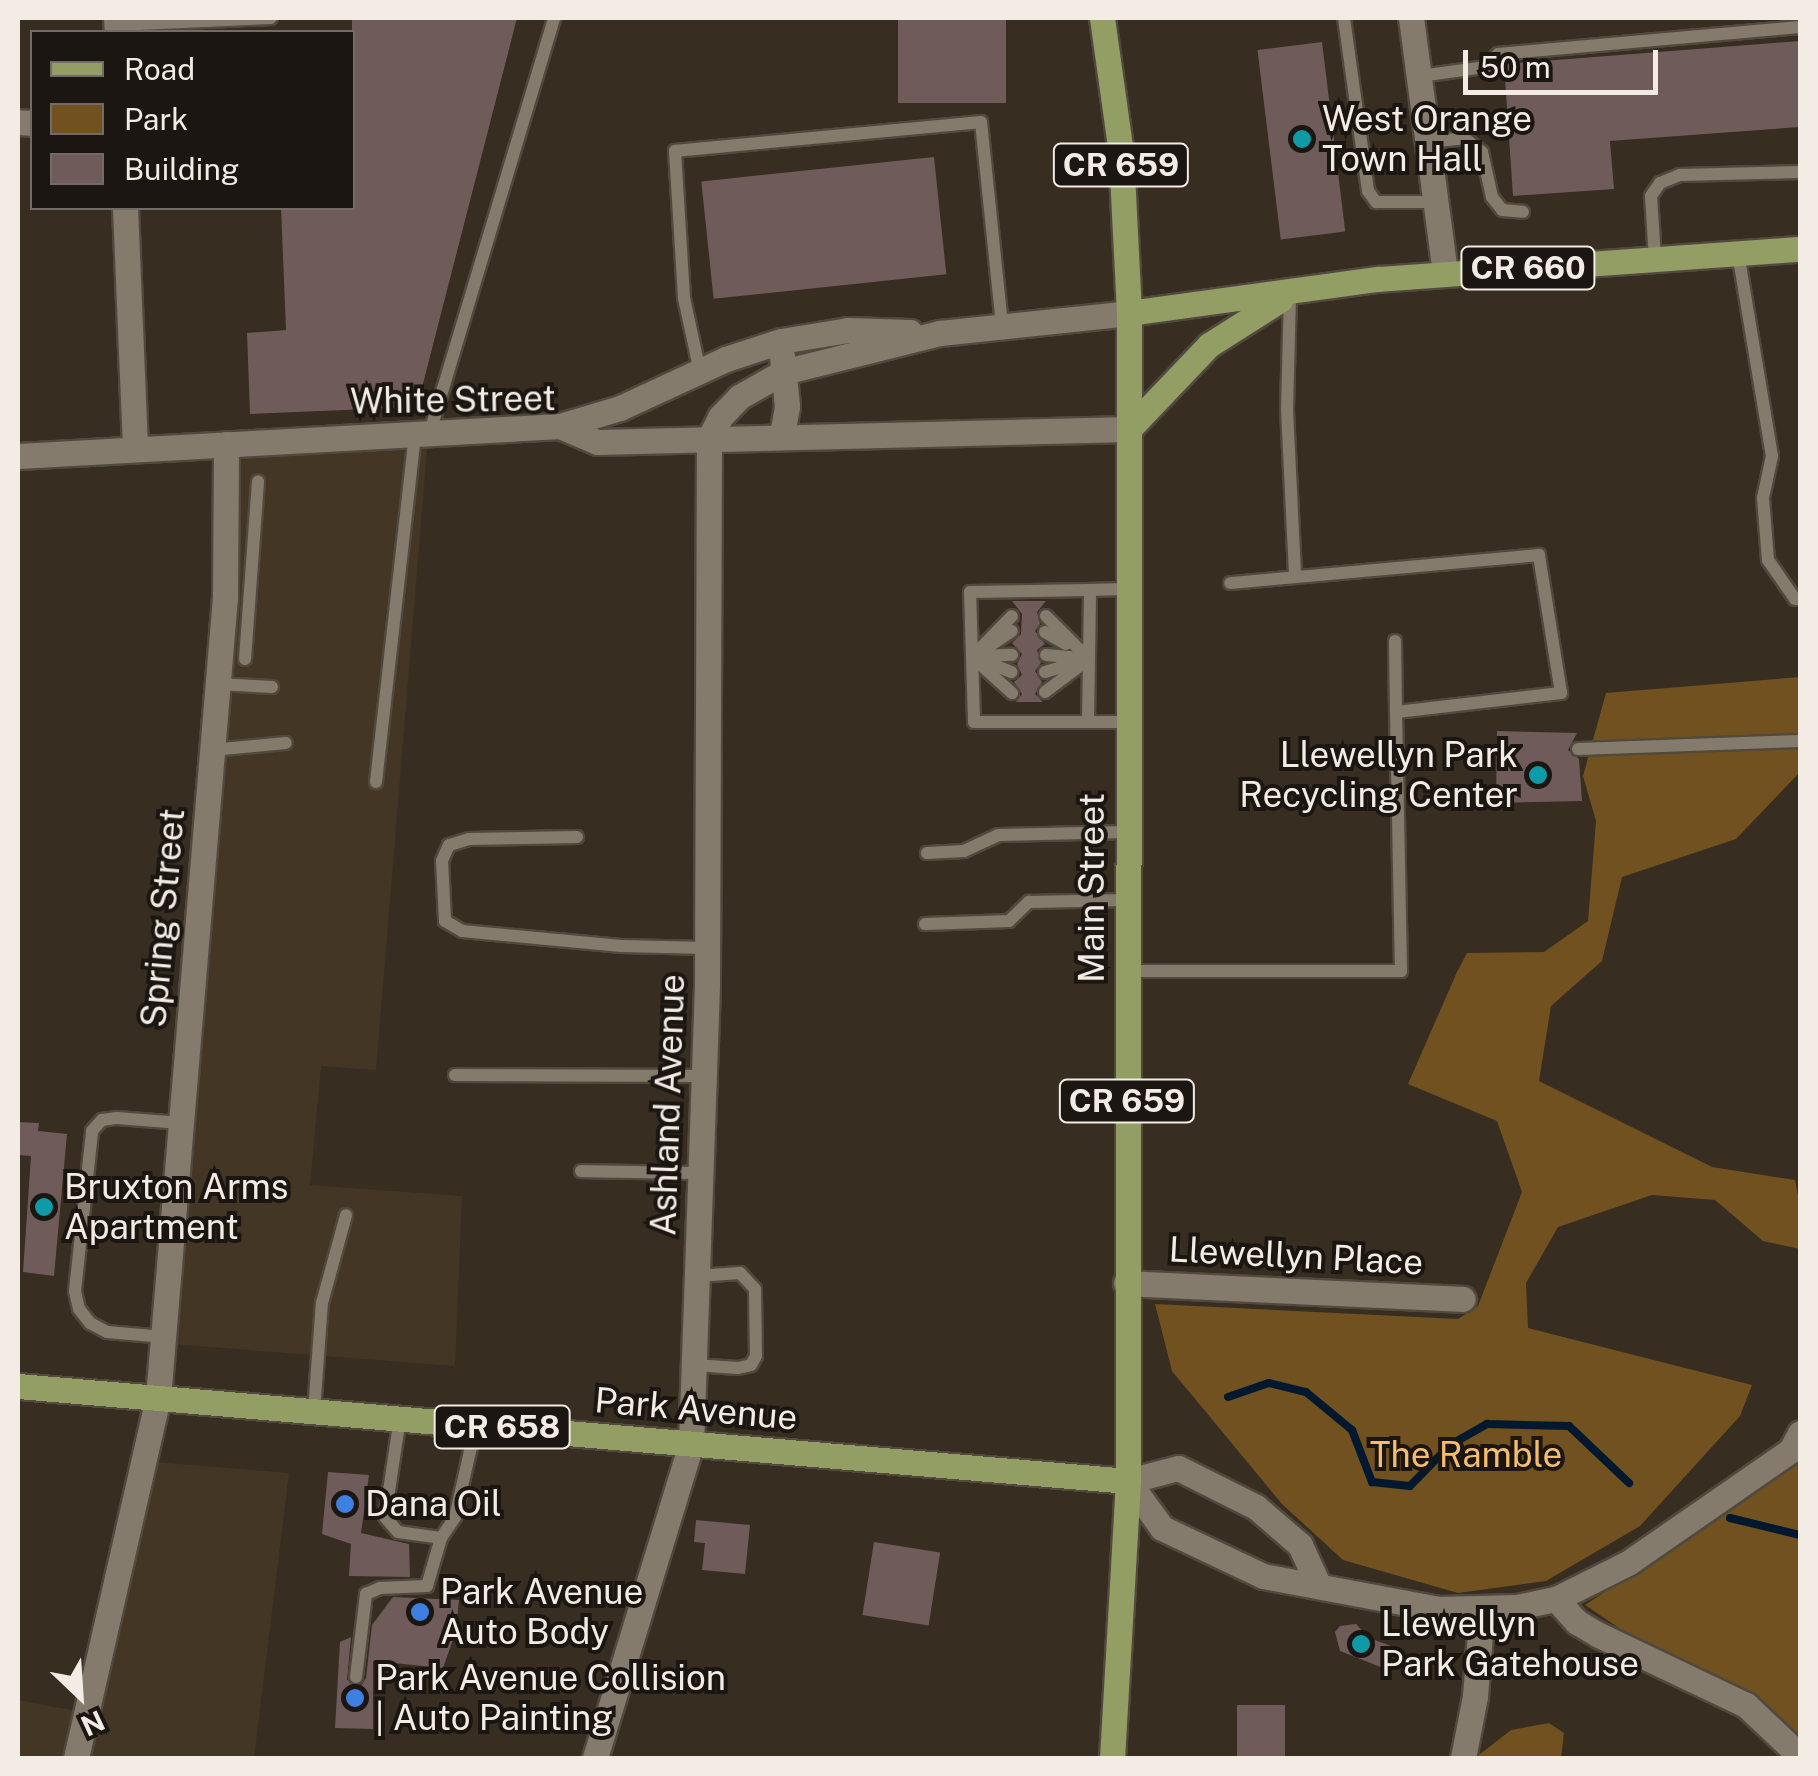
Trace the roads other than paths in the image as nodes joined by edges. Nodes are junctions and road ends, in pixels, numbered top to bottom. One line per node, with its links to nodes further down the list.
1 (271, 18): 6 (lane)
2 (554, 18): 27 (lane)
3 (1102, 18): 19 (main road, Main Street / CR 659)
4 (1344, 18): 11 (lane)
5 (1412, 18): 8 (street)
6 (117, 25)
7 (1800, 27): 8 (lane)
8 (1420, 76): 9 (street)
9 (1428, 142): 11 (street); 13 (lane)
10 (1800, 172): 16 (lane)
11 (1436, 202): 17 (street)
12 (125, 210): 31 (street)
13 (1523, 212)
14 (1800, 249): 15 (main road, CR 660)
15 (1738, 253): 16 (main road, CR 660); 39 (lane)
16 (1654, 259): 17 (main road, CR 660)
17 (1445, 274): 18 (main road, CR 660)
18 (1290, 294): 19 (main road, CR 660); 26 (main road); 34 (lane)
19 (1129, 313): 20 (street); 26 (main road, Main Street / CR 659)
20 (1002, 324): 21 (street); 23 (lane)
21 (940, 333): 22 (street); 24 (street)
22 (781, 341): 23 (street); 24 (street)
23 (700, 372): 25 (street)
24 (783, 372): 28 (street); 29 (street)
25 (560, 426): 27 (street, White Street); 29 (street, White Street)
26 (1129, 429): 28 (street, White Street); 36 (main road, Main Street / CR 659)
27 (422, 432): 30 (street, White Street); 63 (lane)
28 (782, 435): 29 (street, White Street)
29 (709, 439): 69 (street, Ashland Avenue)
30 (226, 444): 31 (street, White Street); 38 (street, Spring Street)
31 (135, 449): 32 (street, White Street)
32 (18, 456)
33 (258, 481): 38 (lane)
34 (1295, 575): 35 (lane); 56 (lane)
35 (1230, 584)
36 (1128, 589): 37 (lane); 58 (main road, Main Street / CR 659)
37 (1084, 590): 47 (lane); 49 (lane)
38 (237, 598): 48 (lane); 52 (street, Spring Street)
39 (1800, 598)
40 (1012, 616): 47 (lane)
41 (1046, 616): 49 (lane)
42 (1012, 632): 47 (lane)
43 (1046, 632): 49 (lane)
44 (1395, 640): 56 (lane)
45 (1012, 654): 47 (lane)
46 (1046, 654): 49 (lane)
47 (972, 657): 50 (lane); 55 (lane); 57 (lane)
48 (245, 659)
49 (1089, 659): 51 (lane); 54 (lane); 57 (lane)
50 (1012, 672)
51 (1046, 672)
52 (218, 684): 53 (lane); 62 (street, Spring Street)
53 (272, 687)
54 (1046, 692)
55 (1012, 693)
56 (1396, 712): 70 (lane)
57 (1088, 722): 58 (lane)
58 (1128, 722): 64 (main road, Main Street / CR 659)
59 (1800, 741): 61 (lane)
60 (286, 743): 62 (lane)
61 (1578, 749)
62 (212, 750): 73 (street, Spring Street)
63 (376, 782)
64 (1128, 832): 66 (lane); 67 (main road, Main Street / CR 659)
65 (577, 837): 69 (lane)
66 (927, 852)
67 (1127, 900): 68 (lane); 70 (main road, Main Street / CR 659)
68 (925, 924)
69 (707, 948): 72 (street, Ashland Avenue)
70 (1127, 971): 78 (main road, Main Street / CR 659)
71 (455, 1074): 72 (lane)
72 (704, 1076): 75 (street, Ashland Avenue)
73 (182, 1122): 80 (street, Spring Street); 80 (lane)
74 (581, 1171): 75 (lane)
75 (701, 1173): 77 (street, Ashland Avenue)
76 (346, 1215): 84 (lane)
77 (697, 1276): 81 (street, Ashland Avenue); 81 (lane)
78 (1126, 1283): 79 (street, Llewellyn Place); 89 (main road, Main Street / CR 659)
79 (1464, 1299)
80 (164, 1337): 83 (street, Spring Street)
81 (694, 1365): 87 (street, Ashland Avenue)
82 (18, 1386): 83 (main road, Park Avenue / CR 658)
83 (158, 1398): 84 (main road, Park Avenue / CR 658); 96 (street, Spring Street)
84 (314, 1411): 85 (main road, Park Avenue / CR 658)
85 (400, 1418): 86 (main road, Park Avenue / CR 658); 90 (lane)
86 (476, 1425): 87 (main road, Park Avenue / CR 658); 90 (lane)
87 (691, 1444): 89 (main road, Park Avenue / CR 658); 97 (street, Ashland Avenue)
88 (1798, 1445): 92 (street)
89 (1128, 1481): 91 (street); 91 (street, Park Avenue); 98 (main road, Main Street / CR 659)
90 (441, 1538): 94 (lane)
91 (1317, 1582): 93 (street)
92 (1556, 1599): 93 (street); 95 (street)
93 (1482, 1609): 99 (street)
94 (356, 1677)
95 (1800, 1756)
96 (76, 1758)
97 (595, 1758)
98 (1112, 1758)
99 (1463, 1758)

